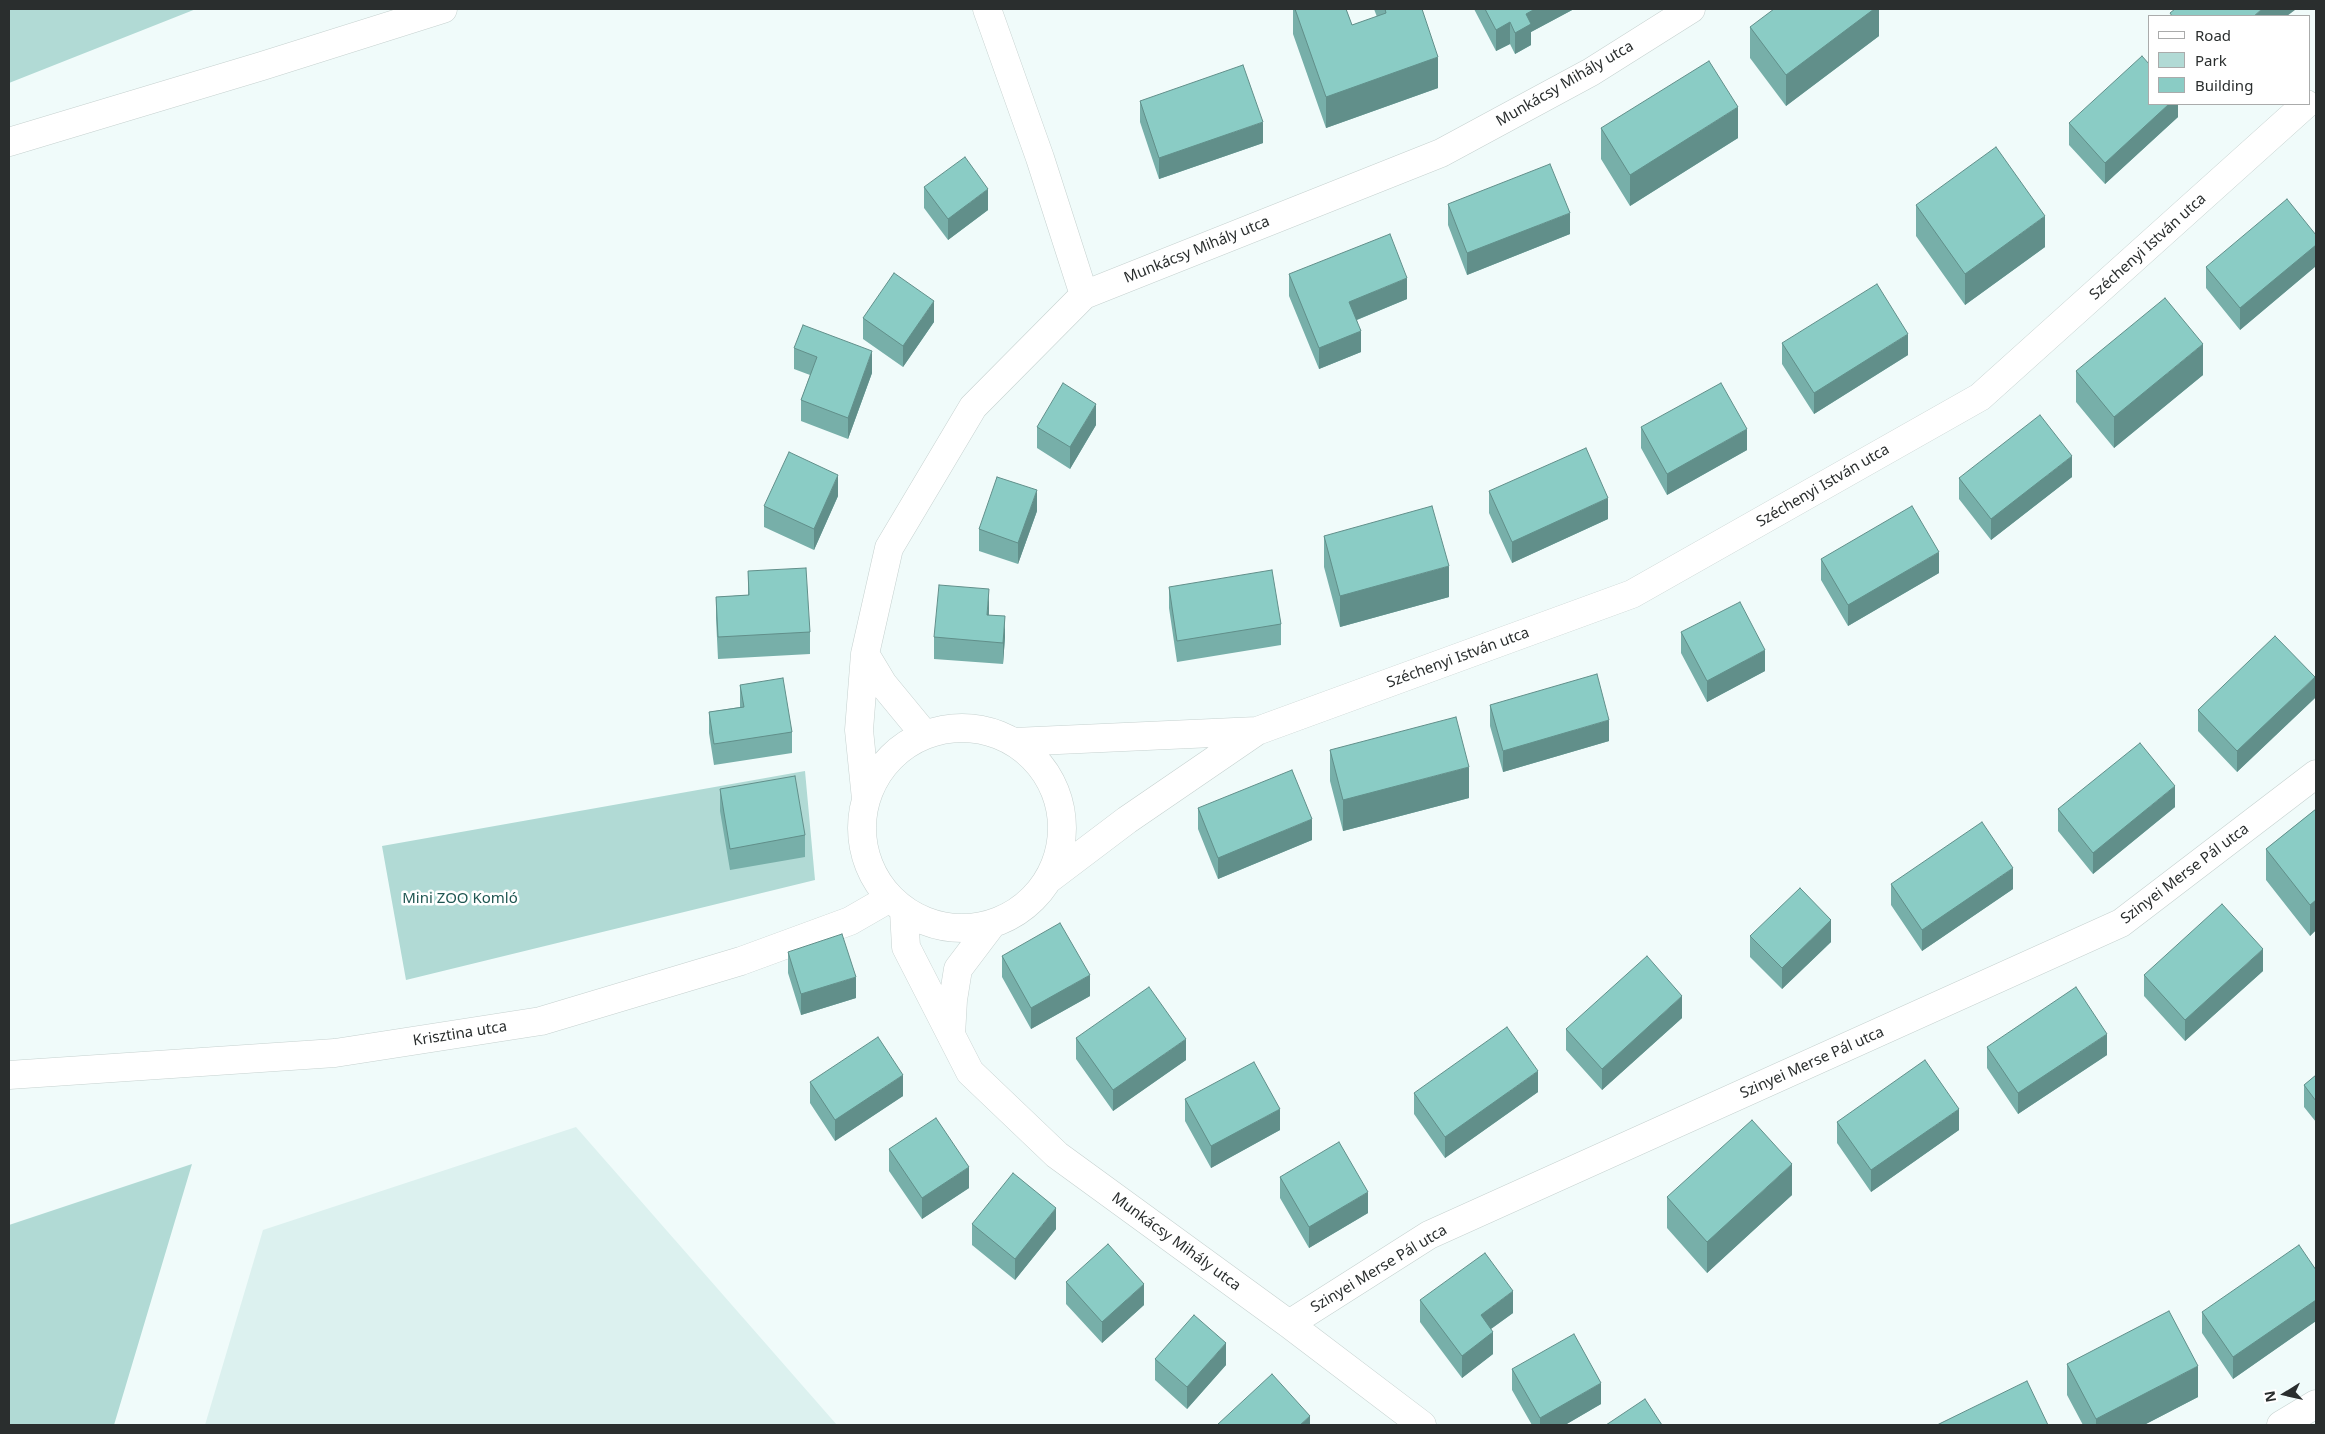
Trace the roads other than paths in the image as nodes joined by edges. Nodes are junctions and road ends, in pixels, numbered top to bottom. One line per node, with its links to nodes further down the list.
1 (443, 9): 5 (street)
2 (987, 9): 6 (street)
3 (1691, 9): 6 (street, Munkácsy Mihály utca)
4 (2305, 105): 8 (street, Széchenyi István utca)
5 (9, 142)
6 (1084, 295): 7 (street, Munkácsy Mihály utca)
7 (865, 654): 9 (street); 12 (street, Munkácsy Mihály utca)
8 (1257, 731): 10 (street, Széchenyi István utca); 13 (street, Széchenyi István utca)
9 (925, 735): 10 (street); 12 (street)
10 (1014, 742): 13 (street)
11 (2316, 774): 18 (street, Szinyei Merse Pál utca)
12 (866, 799): 14 (street)
13 (1049, 879): 15 (street)
14 (897, 904): 15 (street); 16 (street, Munkácsy Mihály utca); 17 (street, Krisztina utca)
15 (992, 924): 16 (street)
16 (951, 1037): 18 (street, Munkácsy Mihály utca)
17 (9, 1075)
18 (1289, 1324): 20 (street, Munkácsy Mihály utca)
19 (2316, 1404): 21 (street)
20 (1422, 1425)
21 (2282, 1425)

